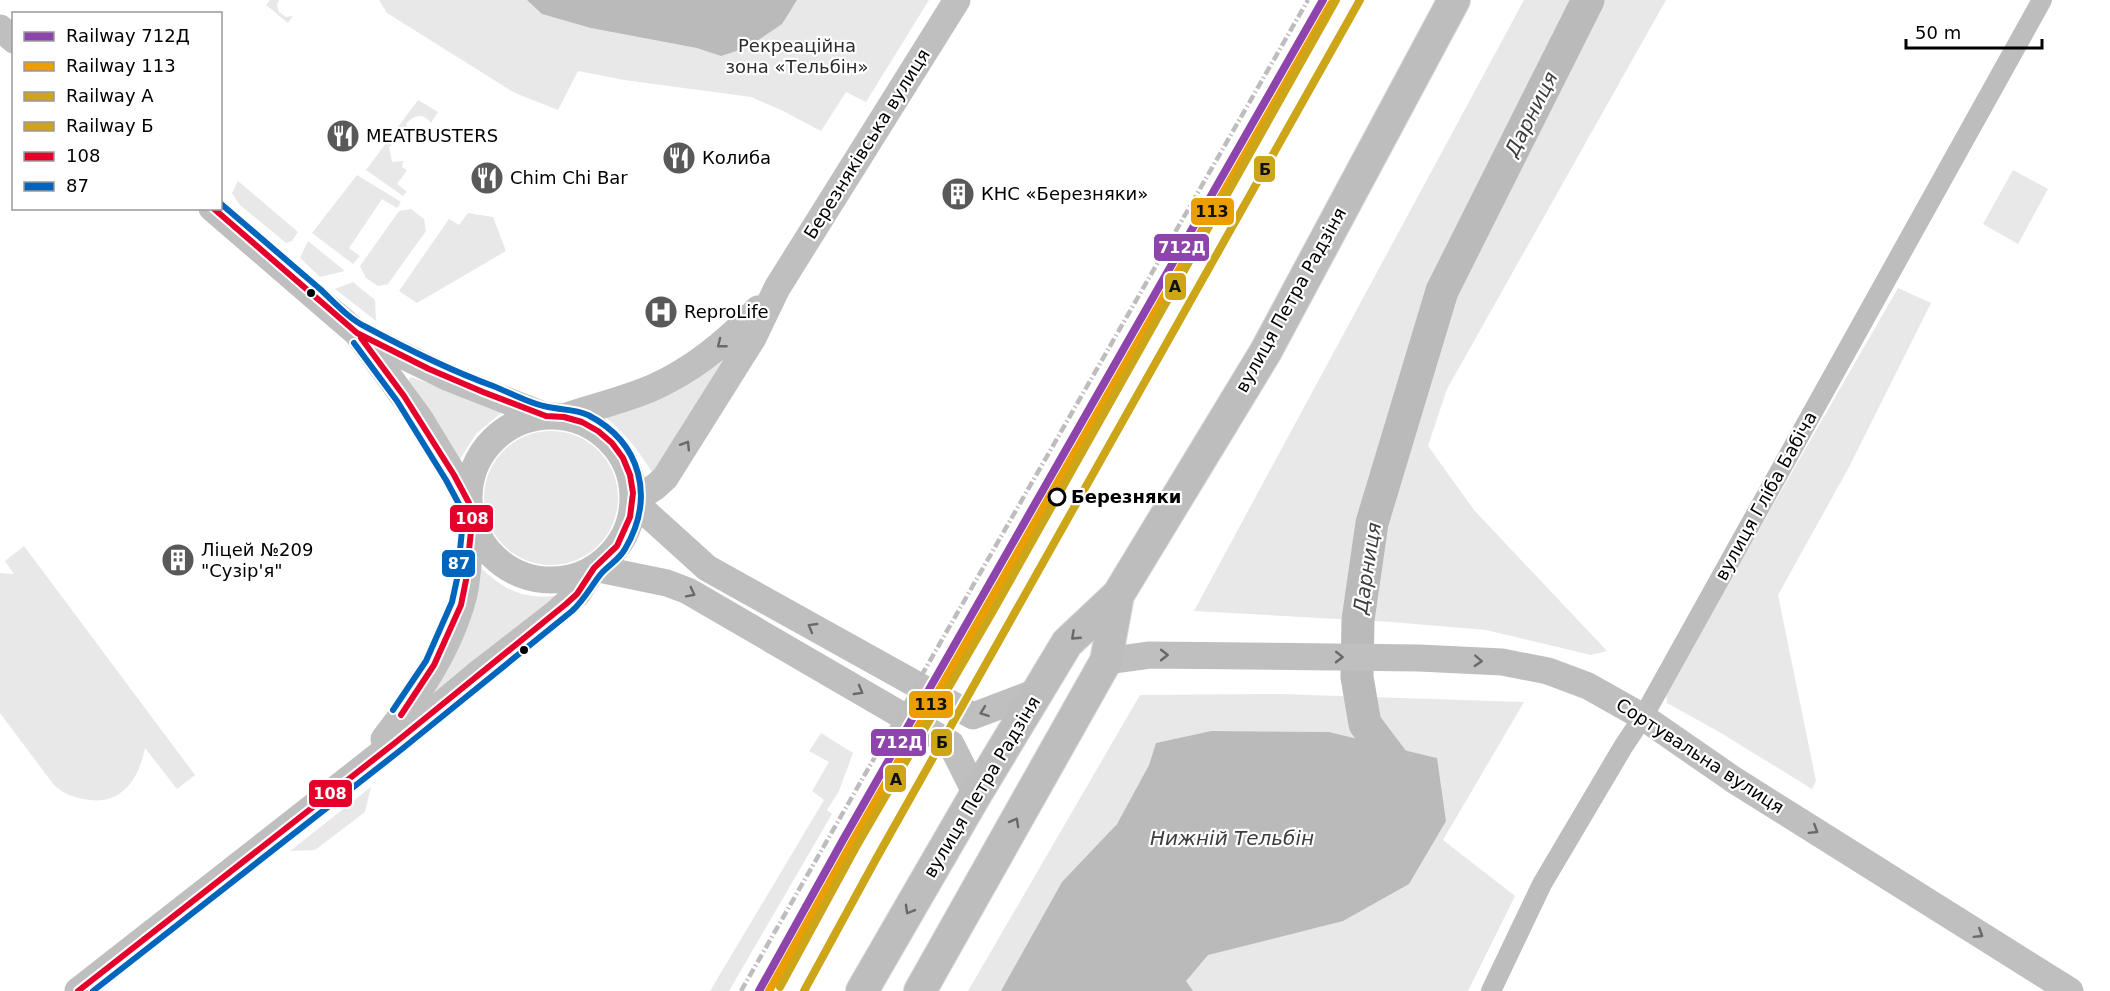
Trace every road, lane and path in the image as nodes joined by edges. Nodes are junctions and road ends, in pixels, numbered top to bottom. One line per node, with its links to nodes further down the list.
1 (957, 0): 7 (street, Березняківська вулиця)
2 (1454, 0): 16 (main road, вулиця Петра Радзіня)
3 (2042, 0): 20 (street, вулиця Гліба Бабіча)
4 (0, 28): 5 (street)
5 (12, 37)
6 (214, 210): 8 (street)
7 (777, 288): 9 (street, Березняківська вулиця, one-way to 9); 10 (street, Березняківська вулиця, one-way to 7)
8 (357, 333): 9 (street); 12 (street)
9 (555, 417): 11 (street); 12 (street)
10 (665, 478): 11 (street, Березняківська вулиця); 13 (street)
11 (633, 501): 13 (street); 14 (street)
12 (470, 512): 14 (street); 21 (street)
13 (689, 554): 19 (street, one-way to 13)
14 (594, 568): 15 (street); 17 (street)
15 (660, 582): 17 (street); 22 (street, one-way to 22)
16 (1118, 596): 18 (main road, вулиця Петра Радзіня); 19 (main road, вулиця Петра Радзіня, one-way to 19)
17 (566, 604): 21 (street)
18 (1106, 661): 20 (street, Сортувальна вулиця, one-way to 20); 25 (main road, вулиця Петра Радзіня, one-way to 18)
19 (1039, 691): 22 (main road, вулиця Петра Радзіня)
20 (1643, 717): 26 (street, вулиця Гліба Бабіча); 27 (street, Сортувальна вулиця, one-way to 27)
21 (357, 772): 23 (street)
22 (976, 794): 24 (main road, вулиця Петра Радзіня, one-way to 24)
23 (78, 991)
24 (862, 991)
25 (920, 991)
26 (1491, 991)
27 (2070, 991)

